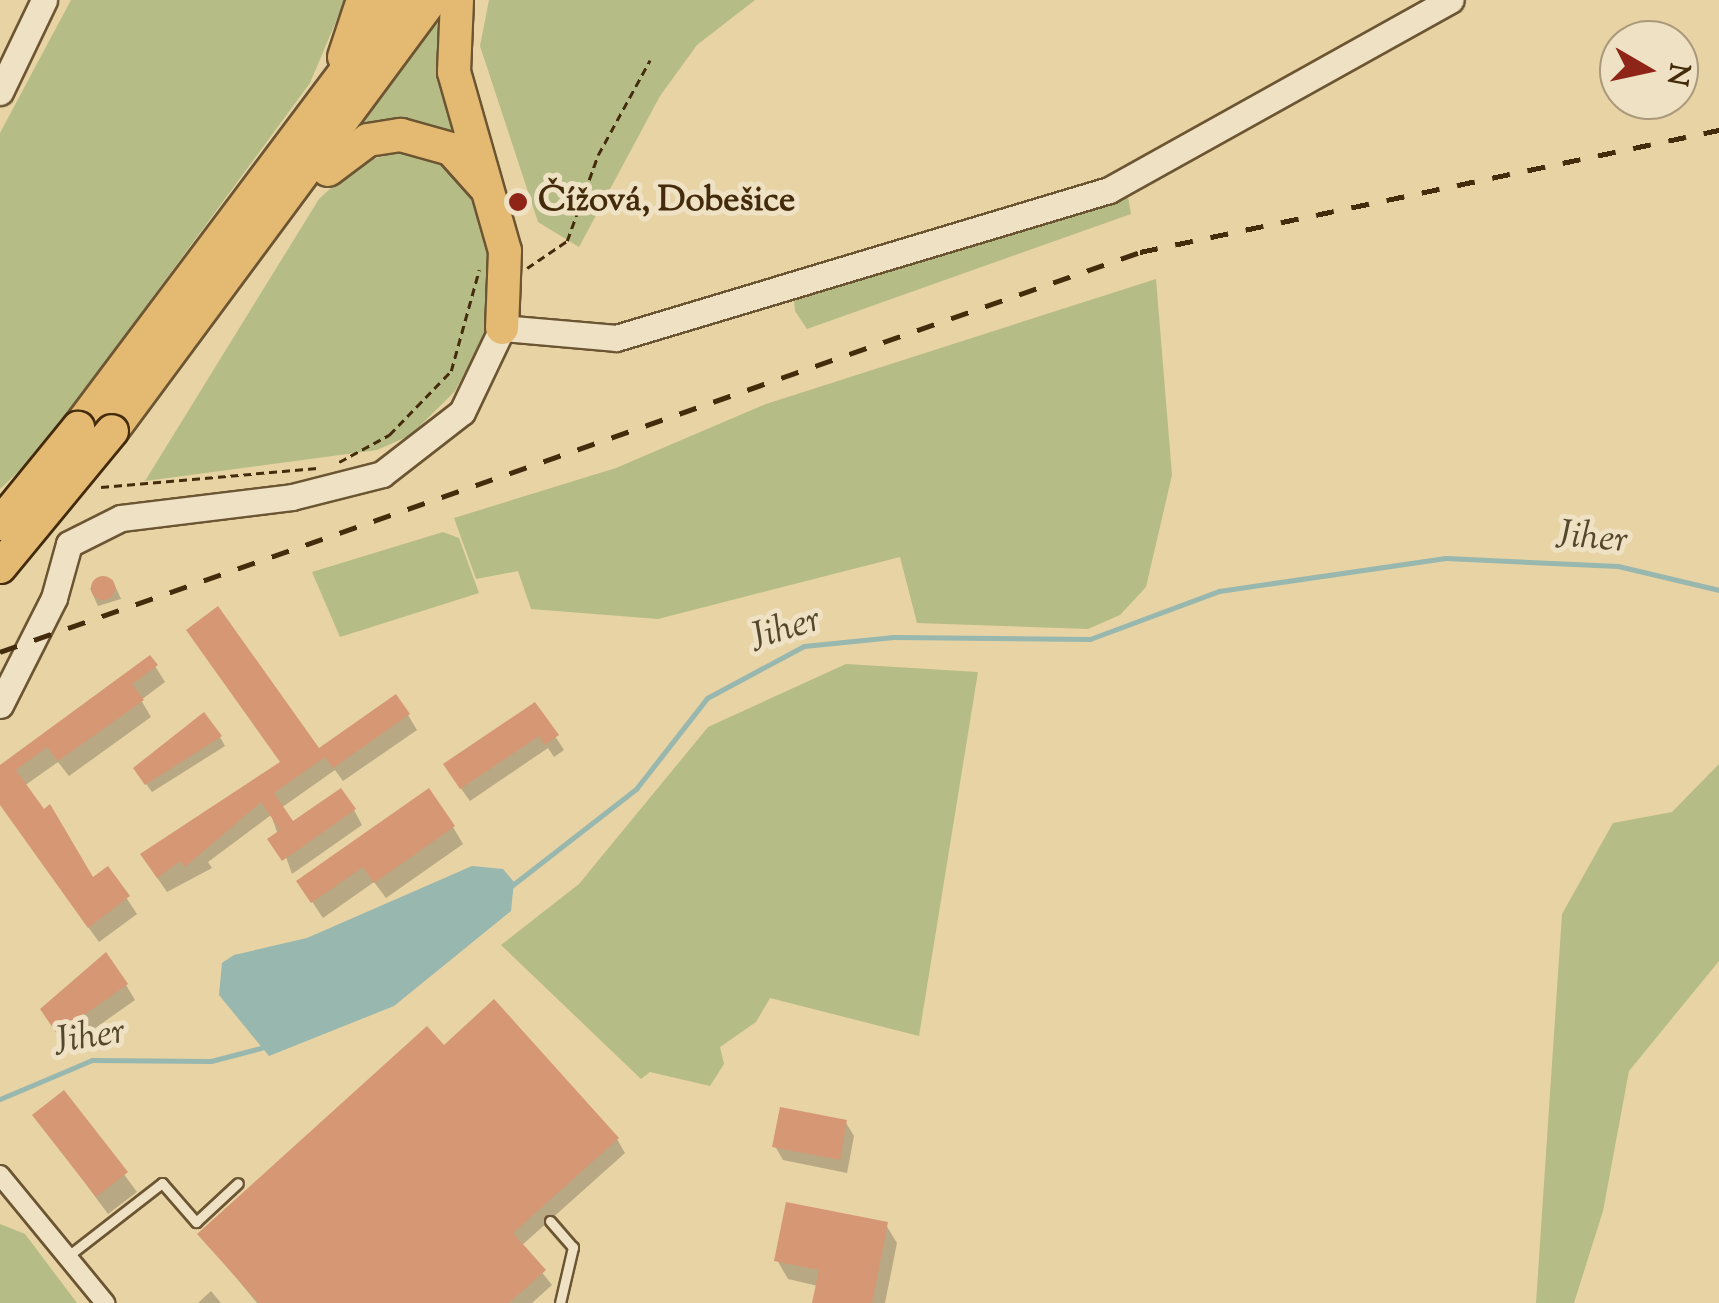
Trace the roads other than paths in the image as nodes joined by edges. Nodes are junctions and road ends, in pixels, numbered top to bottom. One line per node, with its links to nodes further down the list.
1 (44, 0): 7 (street)
2 (363, 0): 8 (highway)
3 (400, 0): 8 (highway)
4 (431, 0): 9 (highway)
5 (457, 0): 10 (highway)
6 (1451, 0): 11 (street)
7 (0, 92)
8 (310, 125): 12 (highway, bridge)
9 (287, 205): 10 (highway); 14 (highway, bridge)
10 (496, 208): 11 (highway)
11 (502, 328): 13 (street)
12 (0, 523): 13 (street)
13 (68, 544): 15 (street)
14 (0, 567)
15 (0, 705)
16 (0, 1175): 19 (street)
17 (238, 1183): 19 (lane)
18 (550, 1222): 21 (lane)
19 (66, 1258): 20 (street)
20 (105, 1303)
21 (560, 1303)

